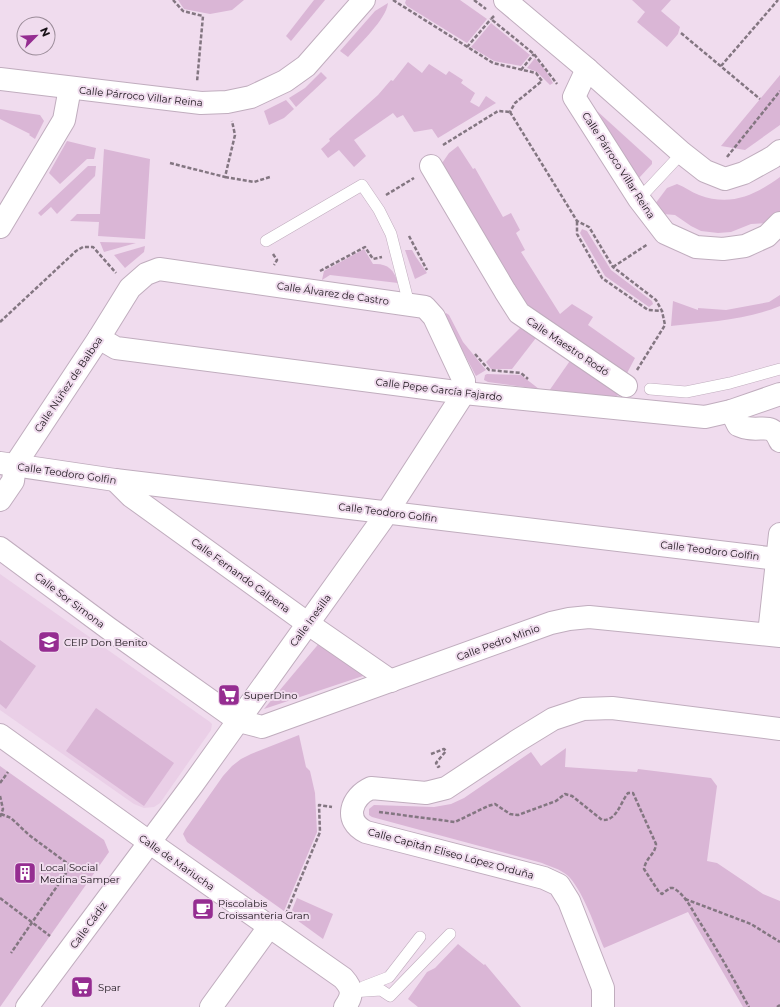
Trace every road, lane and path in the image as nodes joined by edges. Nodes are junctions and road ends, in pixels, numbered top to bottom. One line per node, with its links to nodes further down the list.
1 (173, 0): 18 (path)
2 (364, 0): 17 (street, Calle Párroco Villar Reina)
3 (393, 0): 8 (path)
4 (505, 0): 11 (street)
5 (778, 0): 10 (path)
6 (491, 18): 8 (path)
7 (681, 33): 10 (path)
8 (467, 47): 12 (path)
9 (534, 54): 12 (path)
10 (721, 66): 16 (path)
11 (587, 69): 22 (street); 29 (street, Calle Párroco Villar Reina)
12 (521, 70): 19 (path)
13 (0, 79): 14 (street, Calle Párroco Villar Reina)
14 (70, 88): 18 (street, Calle Párroco Villar Reina); 32 (street)
15 (780, 91): 27 (path)
16 (760, 99)
17 (227, 102): 18 (street, Calle Párroco Villar Reina); 25 (path)
18 (196, 103)
19 (510, 112): 20 (path); 30 (path)
20 (443, 145)
21 (780, 151): 27 (street)
22 (682, 154): 27 (street); 29 (lane)
23 (170, 163): 25 (path)
24 (431, 166): 28 (path); 45 (street, Calle Maestro Rodó)
25 (226, 177): 26 (path)
26 (270, 177)
27 (725, 179)
28 (382, 190)
29 (639, 199): 33 (street, Calle Párroco Villar Reina)
30 (577, 221): 36 (path); 40 (path)
31 (780, 224): 33 (street, Calle Párroco Villar Reina)
32 (0, 226)
33 (665, 233): 36 (path)
34 (266, 241): 35 (lane)
35 (396, 254): 38 (path); 39 (lane)
36 (613, 267): 40 (path)
37 (138, 281): 38 (street, Calle Álvarez de Castro); 41 (path); 42 (street, Calle Núñez de Balboa)
38 (298, 288): 39 (street, Calle Álvarez de Castro)
39 (409, 304): 47 (street, Calle Álvarez de Castro)
40 (662, 311): 45 (path)
41 (0, 322)
42 (99, 338): 47 (street, Calle Pepe García Fajardo); 51 (street, Calle Núñez de Balboa)
43 (472, 350): 48 (path)
44 (780, 368): 46 (lane)
45 (626, 386)
46 (650, 389)
47 (464, 393): 48 (street, Calle Pepe García Fajardo); 54 (street, Calle Inesilla)
48 (547, 401): 49 (street, Calle Pepe García Fajardo)
49 (731, 411): 50 (street, Calle Pepe García Fajardo); 50 (street)
50 (773, 415)
51 (7, 464): 52 (street, Calle Teodoro Golfin); 53 (street, Calle Núñez de Balboa)
52 (114, 480): 54 (street, Calle Teodoro Golfin); 58 (street, Calle Fernando Calpena)
53 (0, 500)
54 (388, 511): 57 (street, Calle Teodoro Golfin); 58 (street, Calle Inesilla)
55 (780, 534): 57 (street)
56 (0, 548): 61 (street, Calle Sor Simona)
57 (777, 559): 59 (street)
58 (307, 623): 60 (street, Calle Fernando Calpena); 61 (street, Calle Inesilla)
59 (774, 635): 60 (street, Calle Pedro Minio)
60 (390, 681): 61 (street, Calle Pedro Minio)
61 (239, 721): 69 (street, Calle Inesilla)
62 (780, 729): 67 (street)
63 (0, 735): 69 (street, Calle de Mariucha)
64 (8, 772): 65 (path)
65 (0, 783)
66 (0, 796): 68 (path)
67 (352, 809): 71 (path); 73 (path); 83 (street, Calle Capitán Eliseo López Orduña)
68 (1, 815): 72 (path)
69 (149, 842): 73 (street, Calle de Mariucha); 80 (street, Calle Cádiz)
70 (0, 898): 72 (path)
71 (685, 899): 77 (path); 84 (path)
72 (31, 922): 75 (path); 78 (path)
73 (274, 930): 79 (street, Calle de Mariucha); 82 (street)
74 (450, 934): 79 (lane)
75 (50, 936)
76 (420, 936): 79 (lane)
77 (780, 942)
78 (11, 952)
79 (348, 999)
80 (34, 1005)
81 (780, 1005): 85 (path)
82 (211, 1007)
83 (603, 1007)
84 (749, 1007)
85 (777, 1007)

